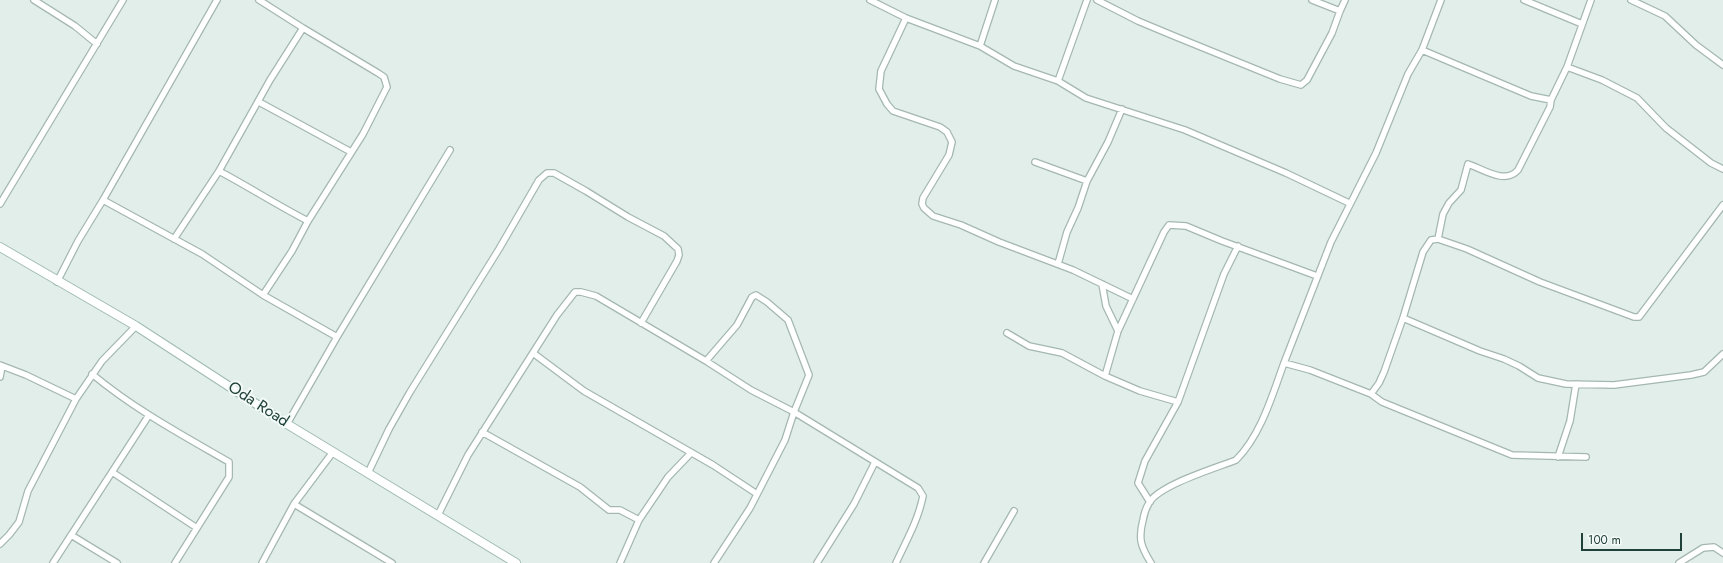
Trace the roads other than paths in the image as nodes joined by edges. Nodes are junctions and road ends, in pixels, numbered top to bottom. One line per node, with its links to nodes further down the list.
1 (34, 0): 19 (street)
2 (123, 0): 19 (street)
3 (217, 0): 34 (street)
4 (259, 0): 18 (street)
5 (870, 0): 16 (street)
6 (995, 0): 20 (street)
7 (1087, 0): 24 (street)
8 (1097, 0): 15 (street)
9 (1312, 0): 15 (street)
10 (1345, 0): 15 (street)
11 (1441, 0): 21 (street)
12 (1524, 0): 17 (street)
13 (1591, 0): 17 (street)
14 (1631, 0): 22 (street)
15 (1340, 10)
16 (906, 18): 20 (street); 43 (street)
17 (1582, 24): 23 (street)
18 (303, 28): 26 (street); 29 (street)
19 (97, 44): 36 (street)
20 (980, 46): 24 (street)
21 (1422, 50): 25 (street); 35 (street)
22 (1723, 65)
23 (1567, 67): 25 (street); 31 (street)
24 (1058, 81): 27 (street)
25 (1551, 100): 39 (street)
26 (259, 102): 29 (street); 32 (street)
27 (1122, 109): 33 (street); 35 (street)
28 (450, 150): 54 (street)
29 (351, 152): 38 (street)
30 (1035, 162): 33 (street)
31 (1723, 170)
32 (218, 171): 38 (street); 40 (street)
33 (1087, 182): 43 (street)
34 (103, 200): 40 (street); 45 (street)
35 (1349, 203): 44 (street)
36 (0, 204)
37 (1723, 205): 39 (street)
38 (308, 221): 47 (street)
39 (1438, 238): 49 (street)
40 (174, 239): 47 (street)
41 (1238, 246): 44 (street); 48 (street); 66 (street)
42 (0, 247): 45 (street, Oda Road)
43 (1058, 264): 46 (street)
44 (1317, 276): 58 (street)
45 (57, 282): 51 (street, Oda Road)
46 (1102, 284): 48 (street); 52 (street)
47 (263, 295): 54 (street)
48 (1133, 299): 52 (street)
49 (1403, 318): 63 (street); 64 (street)
50 (641, 323): 55 (street); 57 (street); 77 (street)
51 (136, 326): 60 (street); 69 (street, Oda Road)
52 (1118, 331): 61 (street)
53 (1007, 333): 61 (street)
54 (337, 337): 69 (street)
55 (533, 352): 70 (street); 72 (street)
56 (1723, 354): 63 (street)
57 (706, 361): 67 (street); 67 (street)
58 (1284, 363): 64 (street); 79 (street)
59 (1, 365): 62 (street); 65 (street)
60 (92, 374): 65 (street); 68 (street)
61 (1105, 376): 66 (street)
62 (0, 377)
63 (1576, 384): 73 (street)
64 (1371, 394): 73 (street)
65 (76, 399): 86 (street)
66 (1178, 402): 79 (street)
67 (794, 412): 75 (street); 78 (street)
68 (149, 415): 76 (street); 84 (street)
69 (287, 424): 71 (street, Oda Road)
70 (482, 432): 82 (street); 83 (street)
71 (332, 452): 77 (street, Oda Road); 80 (street)
72 (691, 453): 78 (street); 83 (street)
73 (1558, 457): 74 (street)
74 (1586, 457)
75 (875, 462): 96 (street); 97 (street)
76 (112, 472): 84 (street); 85 (street)
77 (368, 474): 82 (street, Oda Road)
78 (757, 494): 95 (street)
79 (1150, 502): 99 (street)
80 (294, 504): 91 (street); 92 (street)
81 (1014, 511): 98 (street)
82 (438, 515): 93 (street, Oda Road)
83 (639, 520): 94 (street)
84 (197, 528): 88 (street)
85 (71, 535): 89 (street); 90 (street)
86 (0, 544)
87 (1723, 553): 100 (street)
88 (178, 562)
89 (53, 563)
90 (117, 563)
91 (262, 563)
92 (392, 563)
93 (516, 563)
94 (620, 563)
95 (714, 563)
96 (817, 563)
97 (896, 563)
98 (984, 563)
99 (1151, 563)
100 (1679, 563)

